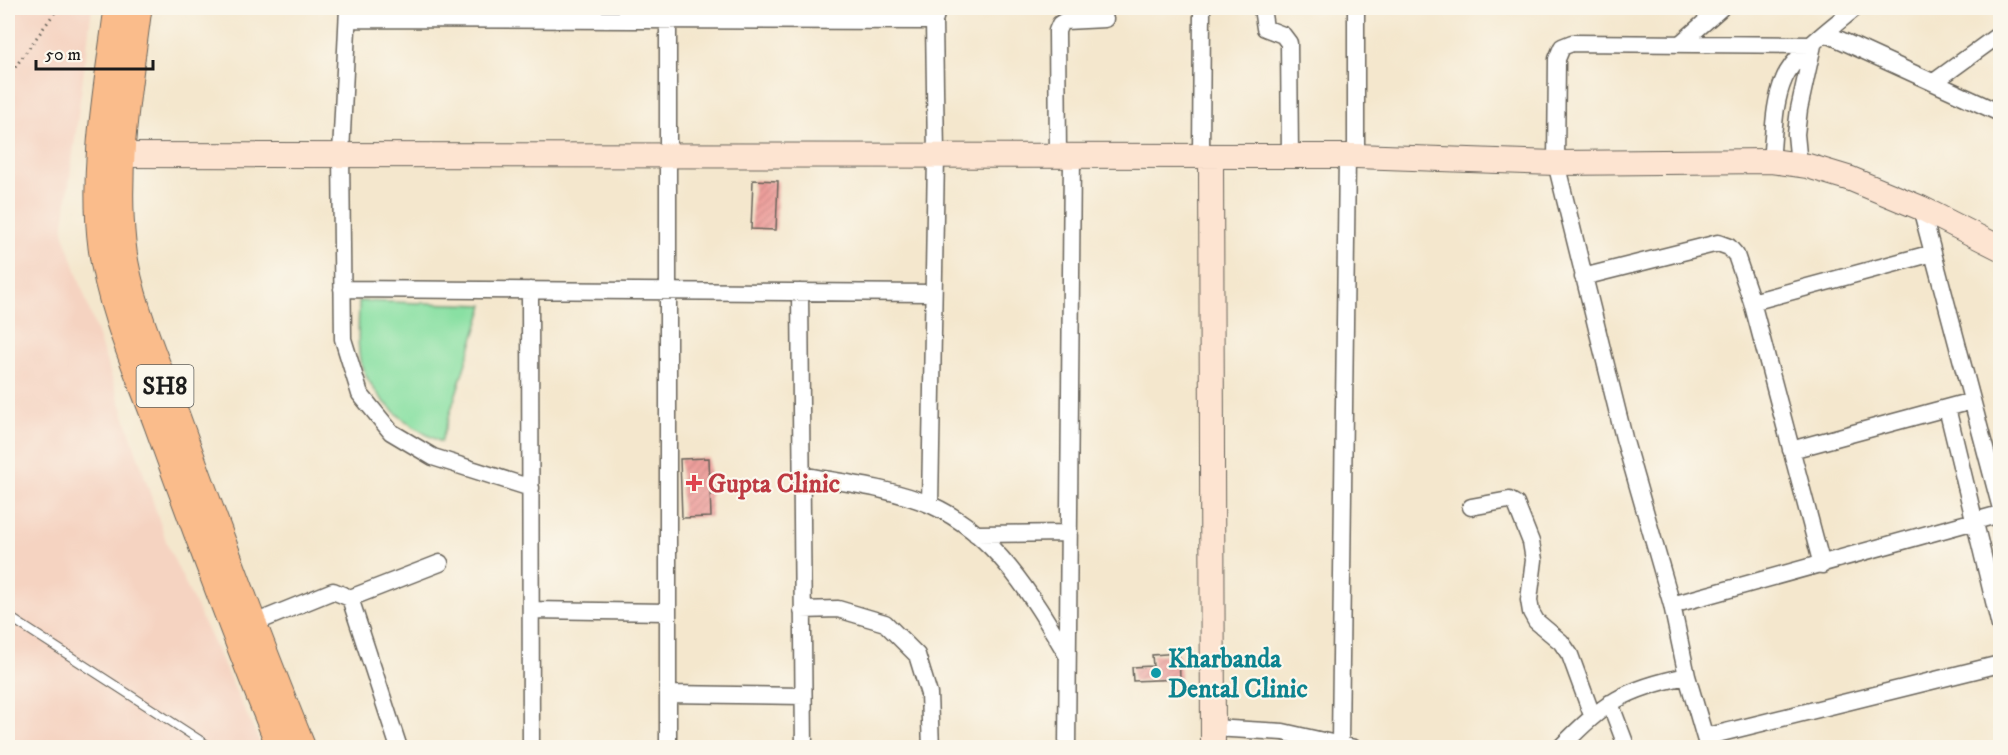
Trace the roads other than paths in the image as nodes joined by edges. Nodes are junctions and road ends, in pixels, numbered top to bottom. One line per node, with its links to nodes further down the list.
1 (118, 8): 22 (main road, SH8)
2 (138, 8): 22 (main road, SH8)
3 (1202, 8): 26 (street)
4 (1262, 8): 27 (street)
5 (1356, 8): 28 (street)
6 (1721, 8): 15 (street)
7 (1855, 8): 13 (street)
8 (348, 13): 12 (street); 21 (street)
9 (889, 14): 10 (street); 12 (street)
10 (936, 14): 24 (street)
11 (1105, 19): 25 (street)
12 (668, 20): 23 (street)
13 (1826, 33): 16 (street); 17 (street)
14 (2001, 34): 17 (street)
15 (1680, 44): 16 (street); 30 (street)
16 (1813, 45): 19 (street); 20 (street)
17 (1934, 82): 18 (street)
18 (2001, 112)
19 (1774, 130): 20 (street); 29 (street)
20 (1796, 134): 31 (street)
21 (341, 154): 22 (street); 23 (street); 36 (street)
22 (111, 155): 62 (main road, SH8)
23 (668, 155): 24 (street); 38 (street)
24 (936, 156): 25 (street); 40 (street)
25 (1065, 156): 26 (street); 52 (street)
26 (1206, 156): 27 (street); 71 (street)
27 (1290, 156): 28 (street)
28 (1351, 156): 30 (street); 73 (street)
29 (1771, 161): 30 (street); 31 (street)
30 (1556, 163): 35 (street)
31 (1799, 165): 32 (street)
32 (1921, 208): 33 (street); 34 (street)
33 (2001, 248)
34 (1933, 253): 41 (street); 42 (street)
35 (1584, 277): 41 (street); 57 (street)
36 (342, 289): 37 (street); 46 (street)
37 (531, 290): 38 (street); 46 (street)
38 (668, 291): 39 (street); 60 (street)
39 (800, 292): 40 (street); 45 (street)
40 (933, 293): 47 (street)
41 (1752, 302): 44 (street)
42 (1972, 400): 43 (street); 48 (street)
43 (1947, 408): 44 (street); 51 (street)
44 (1791, 450): 55 (street)
45 (801, 475): 47 (street); 59 (street)
46 (531, 488): 58 (street)
47 (930, 505): 53 (street)
48 (2001, 505)
49 (1471, 507): 70 (street)
50 (2001, 514): 51 (street)
51 (1974, 521): 55 (street); 63 (street)
52 (1069, 533): 53 (street); 64 (street)
53 (976, 534): 64 (street)
54 (440, 563): 56 (street)
55 (1822, 565): 57 (street)
56 (350, 598): 62 (street); 77 (street)
57 (1672, 605): 66 (street)
58 (531, 610): 60 (street); 78 (street)
59 (802, 610): 68 (street); 81 (street)
60 (668, 612): 67 (street)
61 (8, 616): 74 (lane)
62 (242, 618): 75 (main road, SH8); 76 (main road, SH8)
63 (2001, 626)
64 (1068, 656): 82 (street)
65 (2001, 664): 72 (street)
66 (1687, 676): 69 (street); 72 (street)
67 (668, 694): 68 (street); 79 (street)
68 (803, 696): 80 (street)
69 (1610, 703): 70 (street); 84 (street)
70 (1592, 715): 83 (street)
71 (1213, 738): 73 (street)
72 (1706, 742)
73 (1347, 745)
74 (212, 747)
75 (281, 747)
76 (302, 747)
77 (399, 747)
78 (531, 747)
79 (668, 747)
80 (804, 747)
81 (931, 747)
82 (1067, 747)
83 (1560, 747)
84 (1627, 747)

